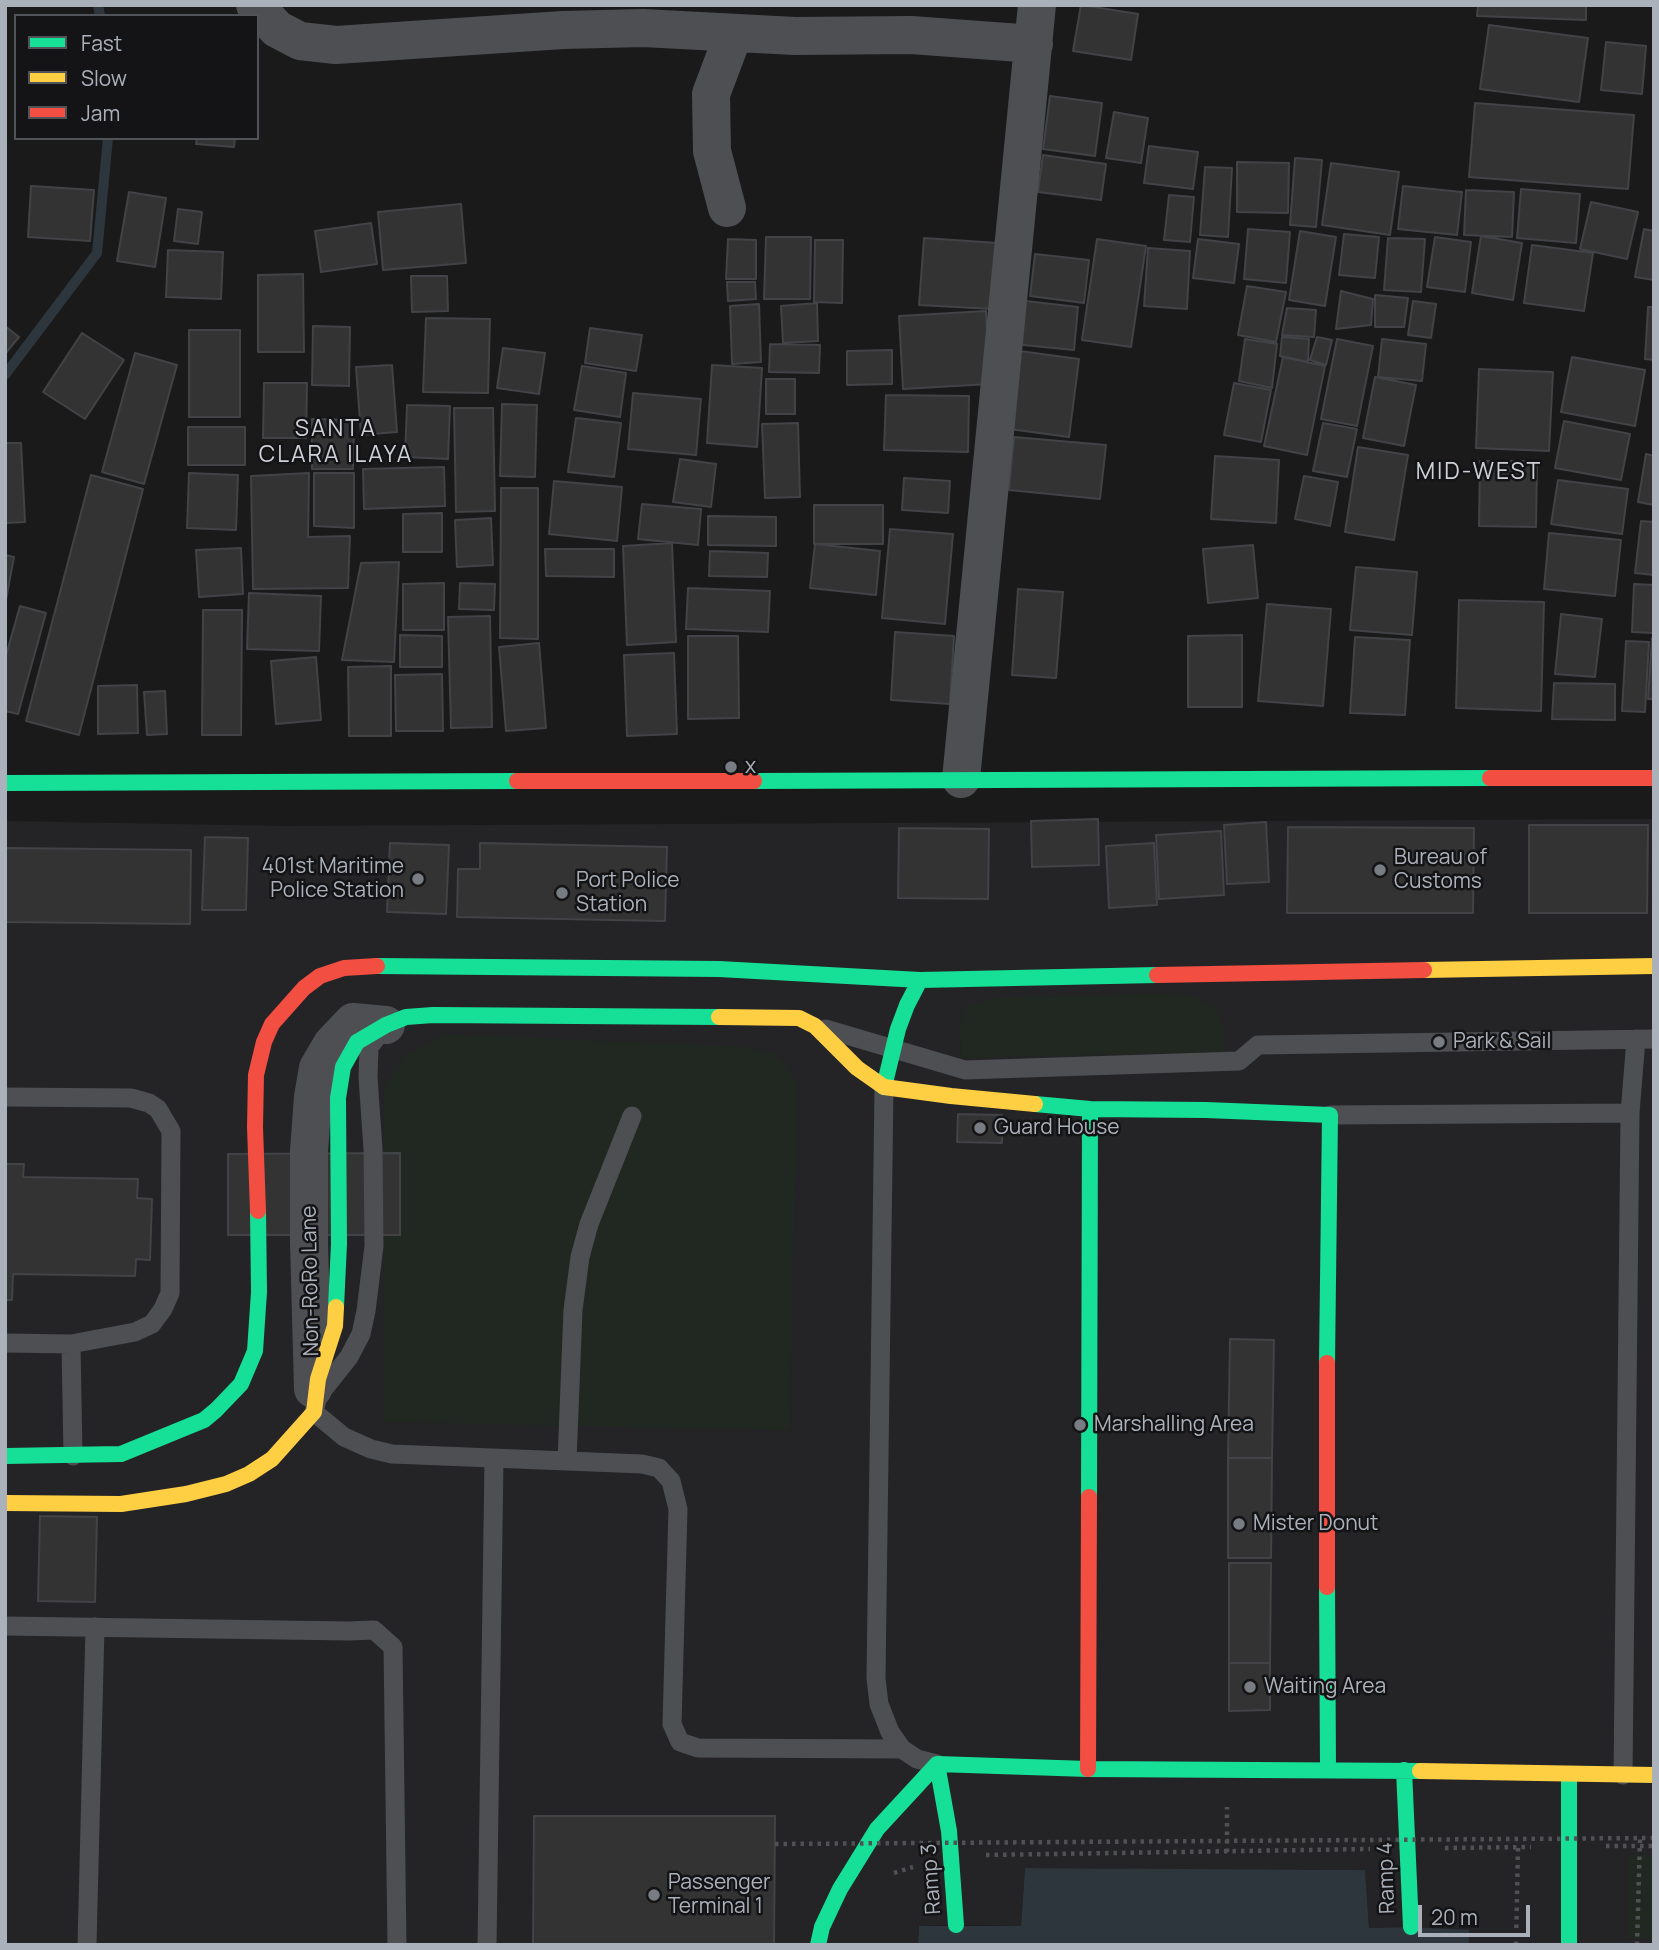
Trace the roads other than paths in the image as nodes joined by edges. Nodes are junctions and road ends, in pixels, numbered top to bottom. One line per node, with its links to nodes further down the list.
1 (255, 5): 3 (street)
2 (1037, 5): 4 (street)
3 (734, 33): 4 (street); 5 (street)
4 (1034, 44): 7 (street)
5 (727, 208)
6 (1654, 778): 7 (main road)
7 (961, 779): 8 (main road)
8 (5, 783)
9 (1654, 966): 10 (main road)
10 (920, 980): 14 (main road); 25 (main road)
11 (386, 1025): 12 (main road); 23 (lane); 23 (main road); 23 (street, Non-RoRo Lane)
12 (815, 1026): 14 (lane); 15 (main road)
13 (1645, 1039): 14 (lane); 18 (lane)
14 (893, 1047): 15 (main road)
15 (884, 1087): 17 (main road); 31 (lane)
16 (5, 1097): 22 (lane)
17 (1090, 1109): 19 (main road); 33 (main road)
18 (1630, 1113): 19 (lane); 37 (lane)
19 (1330, 1115): 34 (main road)
20 (632, 1116): 27 (lane)
21 (5, 1343): 22 (lane)
22 (71, 1344): 25 (lane)
23 (314, 1412): 26 (lane); 28 (main road)
24 (5, 1455): 25 (main road)
25 (73, 1456)
26 (494, 1459): 27 (lane); 43 (lane)
27 (567, 1461): 31 (lane)
28 (5, 1503)
29 (5, 1626): 30 (lane)
30 (96, 1627): 41 (lane); 42 (lane)
31 (902, 1749): 32 (lane)
32 (937, 1764): 33 (main road); 39 (main road, Ramp 3); 44 (main road)
33 (1088, 1769): 34 (main road)
34 (1328, 1769): 35 (main road)
35 (1404, 1770): 36 (main road); 40 (main road, Ramp 4)
36 (1569, 1774): 37 (main road); 45 (main road)
37 (1623, 1775): 38 (main road)
38 (1654, 1776)
39 (956, 1924)
40 (1410, 1927)
41 (87, 1945)
42 (397, 1945)
43 (486, 1945)
44 (818, 1945)
45 (1569, 1945)

